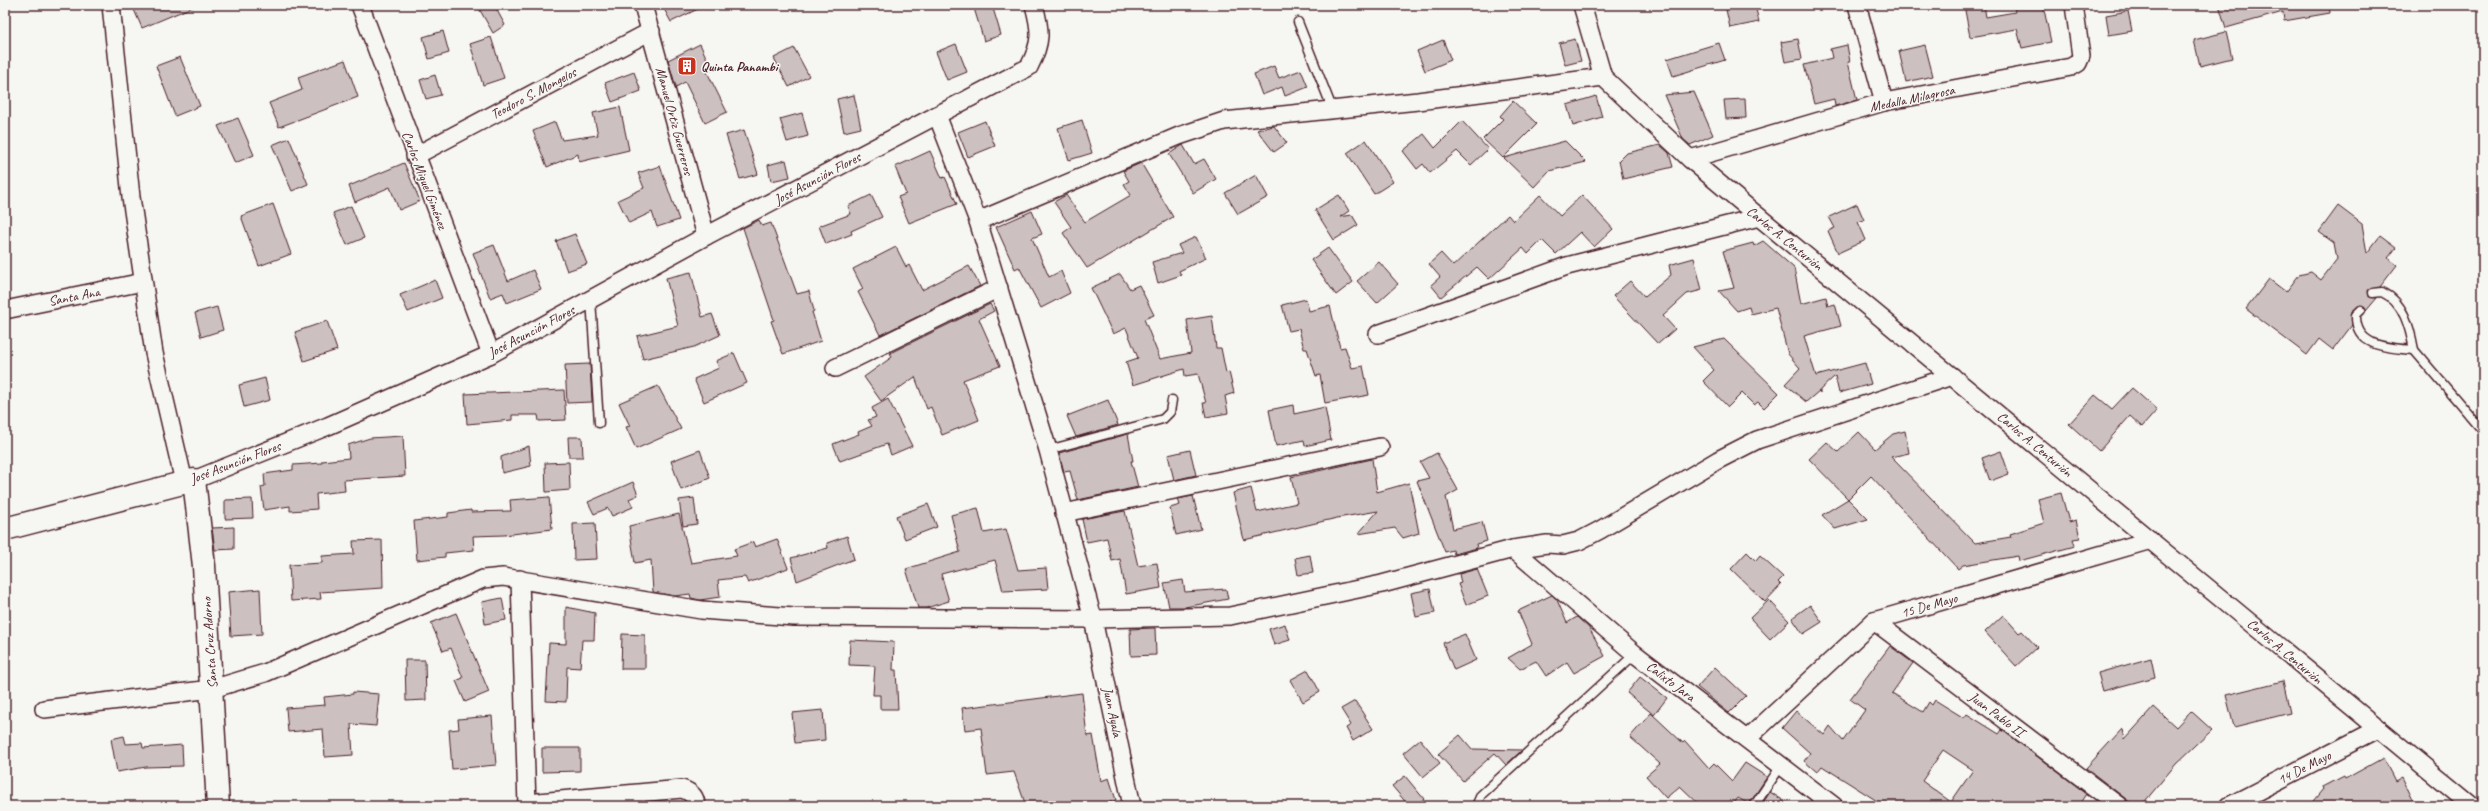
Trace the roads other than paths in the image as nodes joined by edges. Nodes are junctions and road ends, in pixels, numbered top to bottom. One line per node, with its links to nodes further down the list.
1 (111, 5): 19 (street)
2 (360, 5): 14 (street, Carlos Miguel Giménez)
3 (643, 5): 9 (street, Manuel Ortiz Guerreros)
4 (1034, 5): 13 (street, José Asunción Flores)
5 (1582, 5): 10 (street)
6 (1857, 5): 11 (street)
7 (2074, 5): 11 (street, Medalla Milagrosa)
8 (1298, 22): 12 (lane)
9 (651, 31): 14 (street, Teodoro S. Mongelos); 18 (street, Manuel Ortiz Guerreros)
10 (1603, 77): 12 (street); 15 (street, Carlos A. Centurión)
11 (1884, 102): 15 (street, Medalla Milagrosa)
12 (1332, 108): 17 (street)
13 (937, 116): 17 (street, Juan Ayala); 18 (street, José Asunción Flores)
14 (415, 156): 27 (street, Carlos Miguel Giménez)
15 (1690, 159): 16 (street, Carlos A. Centurión)
16 (1759, 217): 25 (street); 29 (street, Carlos A. Centurión)
17 (978, 221): 20 (street, Juan Ayala)
18 (706, 236): 22 (street, José Asunción Flores)
19 (144, 282): 23 (street, Santa Ana); 35 (street)
20 (999, 288): 28 (street); 34 (street, Juan Ayala)
21 (2373, 294): 26 (lane)
22 (591, 299): 27 (street, José Asunción Flores); 31 (lane)
23 (5, 310)
24 (2361, 310): 26 (lane)
25 (1378, 334)
26 (2414, 350): 32 (lane)
27 (491, 354): 35 (street, José Asunción Flores)
28 (835, 368)
29 (1952, 376): 38 (street, Carlos A. Centurión); 39 (street)
30 (1172, 400): 34 (lane)
31 (600, 423)
32 (2483, 431)
33 (1380, 447): 36 (street)
34 (1048, 450): 36 (street, Juan Ayala)
35 (189, 481): 37 (street, José Asunción Flores); 44 (street, Santa Cruz Adorno)
36 (1064, 513): 41 (street, Juan Ayala)
37 (5, 529)
38 (2151, 540): 42 (street, 15 De Mayo); 46 (street, Carlos A. Centurión)
39 (1513, 549): 41 (street); 43 (street, Calixto Jara)
40 (520, 579): 41 (street); 44 (street); 49 (street)
41 (1093, 619): 52 (street, Juan Ayala)
42 (1874, 621): 47 (street, 15 De Mayo); 56 (street, Juan Pablo II)
43 (1636, 654): 47 (street, Calixto Jara); 53 (lane)
44 (212, 689): 45 (street); 50 (street, Santa Cruz Adorno)
45 (44, 709)
46 (2378, 729): 57 (street, 14 De Mayo); 58 (street, Carlos A. Centurión)
47 (1747, 739): 48 (street, Calixto Jara)
48 (1781, 766): 54 (lane); 55 (street, Calixto Jara)
49 (527, 804): 51 (street)
50 (218, 806)
51 (696, 806)
52 (1132, 806)
53 (1476, 806)
54 (1754, 806)
55 (1834, 806)
56 (2119, 806)
57 (2229, 806)
58 (2472, 806)

